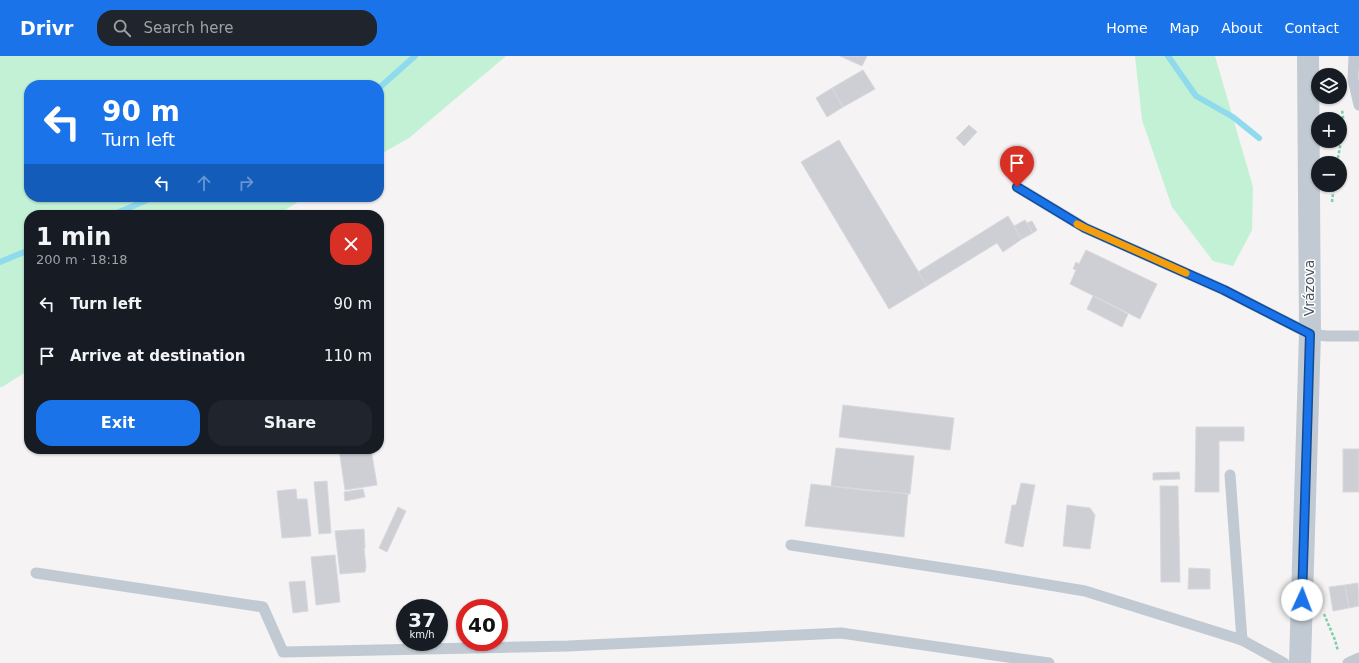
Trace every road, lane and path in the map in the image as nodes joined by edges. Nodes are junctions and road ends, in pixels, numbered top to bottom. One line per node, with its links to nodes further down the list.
1 (1308, 56): 7 (street, Vrázova)
2 (1354, 56): 3 (lane)
3 (1359, 105)
4 (1342, 110): 5 (path)
5 (1338, 156)
6 (1017, 187): 7 (lane)
7 (1310, 334): 8 (lane); 16 (street, Vrázova)
8 (1359, 336)
9 (1230, 475): 12 (lane)
10 (791, 545): 12 (lane)
11 (36, 573): 14 (lane)
12 (1242, 640): 15 (lane)
13 (1359, 658): 17 (lane)
14 (1049, 663)
15 (1284, 663)
16 (1300, 663)
17 (1348, 663)

